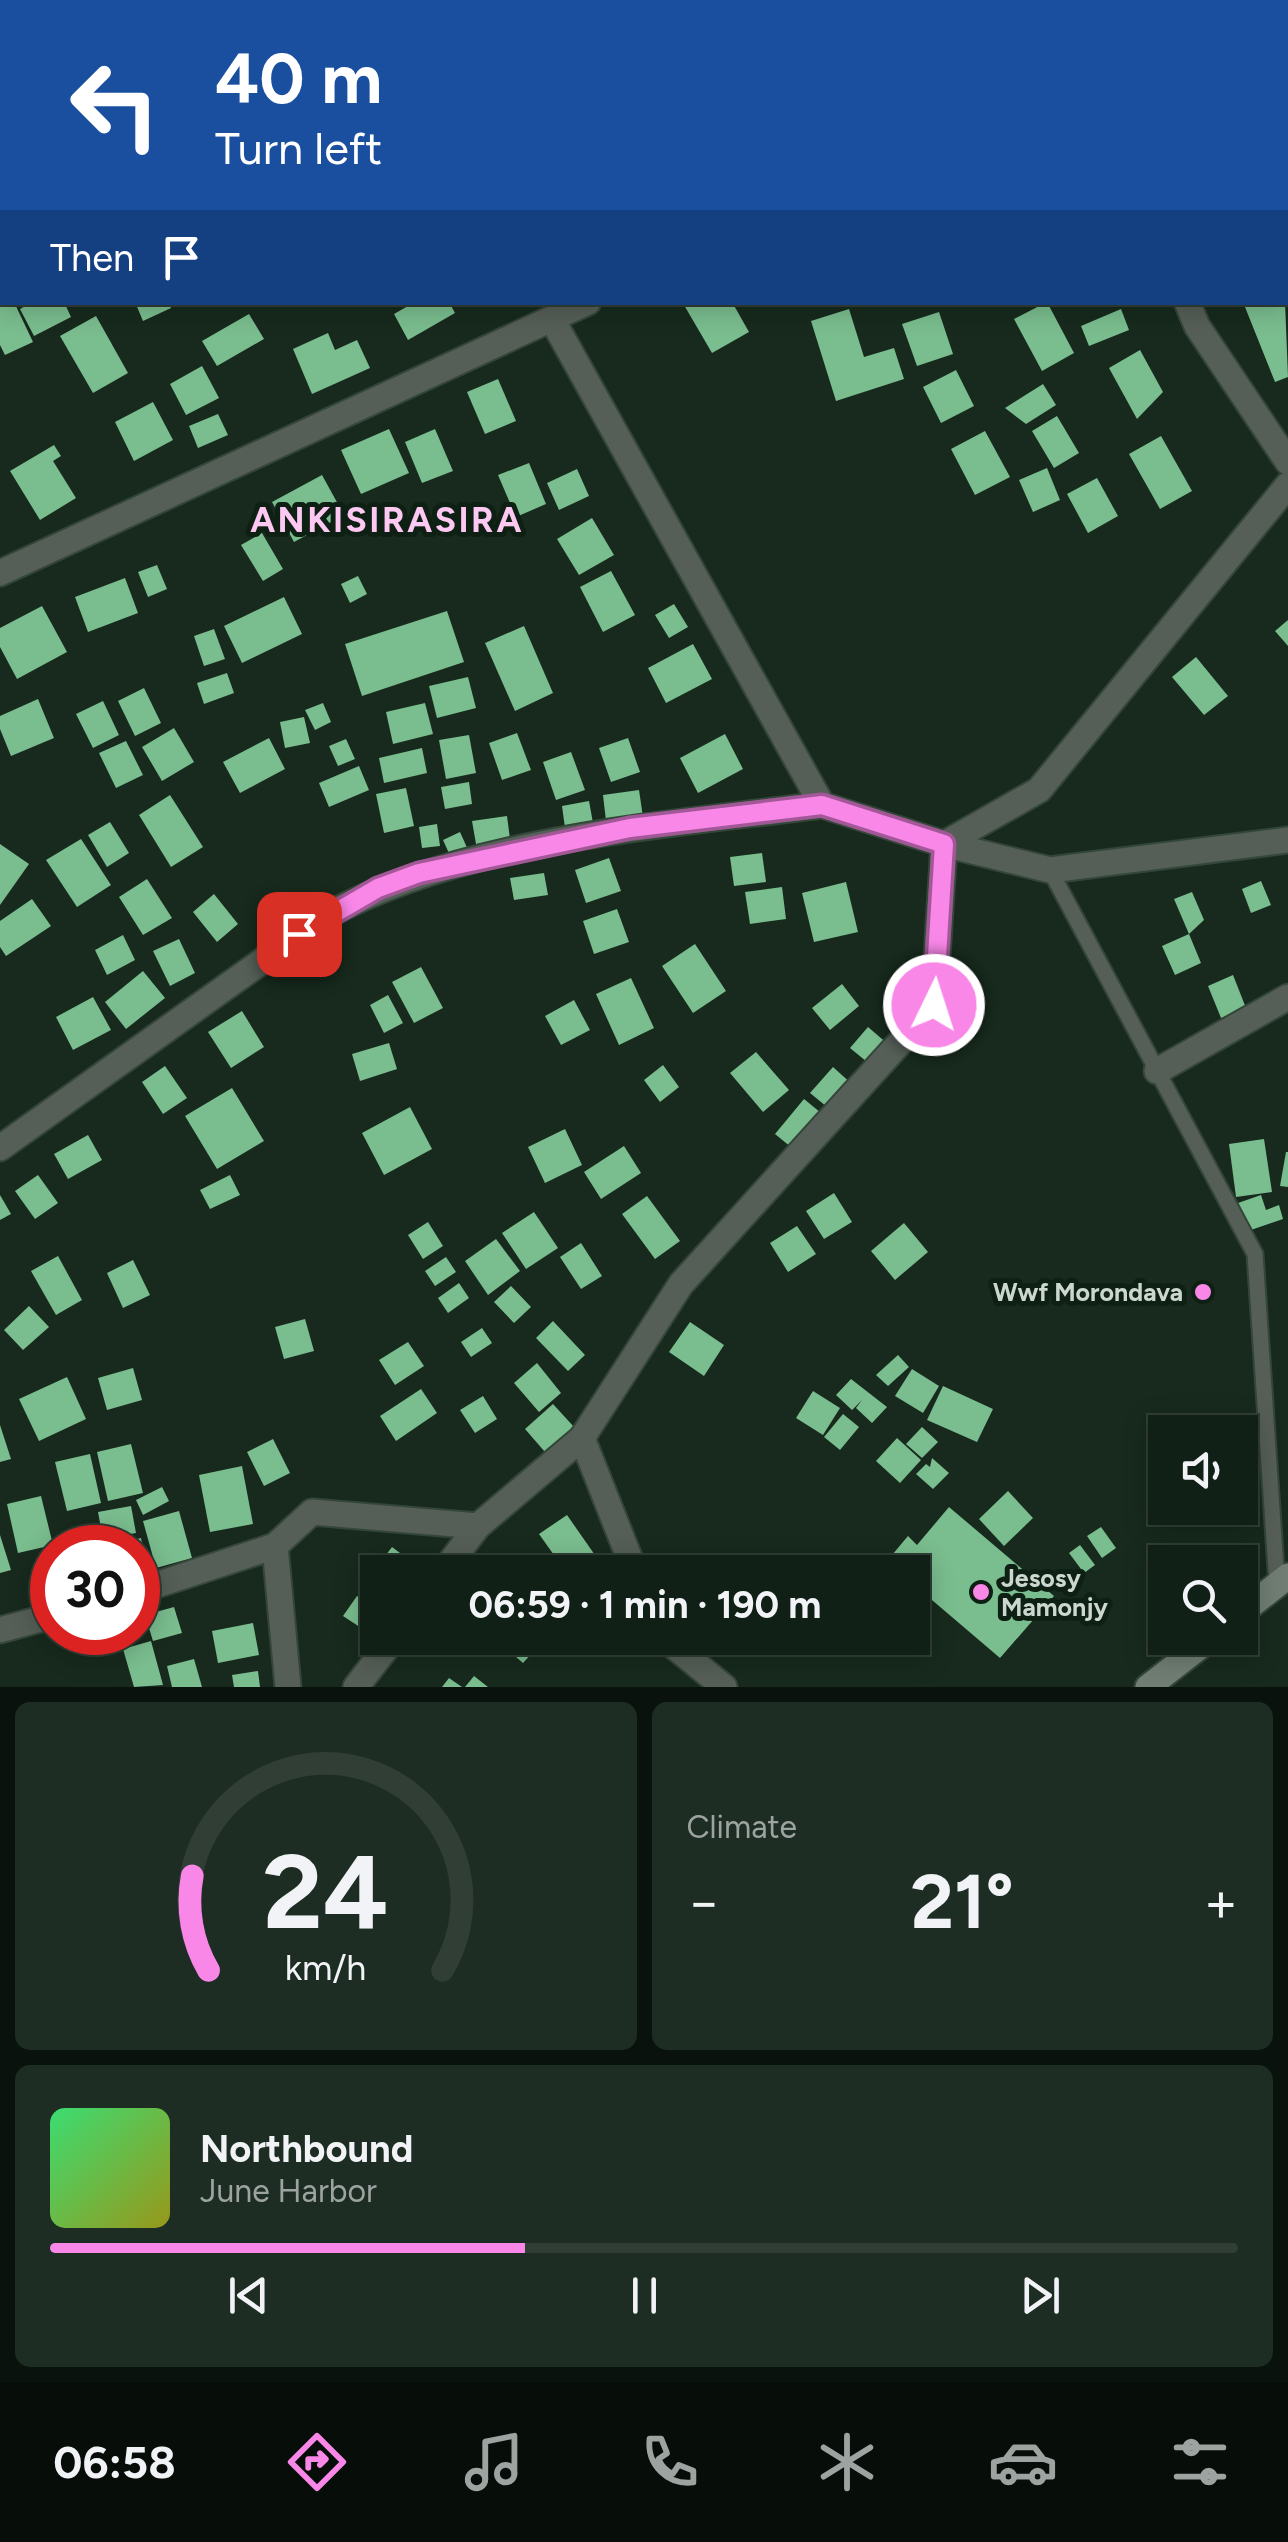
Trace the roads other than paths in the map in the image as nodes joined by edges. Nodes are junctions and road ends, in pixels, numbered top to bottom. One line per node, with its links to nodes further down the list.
1 (583, 305): 3 (street)
2 (1188, 305): 4 (street)
3 (554, 321): 6 (street); 7 (street)
4 (1288, 462)
5 (1288, 485): 9 (street)
6 (0, 572)
7 (822, 805): 9 (street); 13 (street)
8 (1288, 840): 10 (street)
9 (944, 844): 10 (street); 14 (street)
10 (1050, 870): 12 (lane)
11 (1288, 997): 12 (street)
12 (1157, 1071): 19 (lane)
13 (0, 1148)
14 (582, 1438): 15 (street); 18 (street)
15 (478, 1526): 16 (street); 17 (street)
16 (274, 1546): 20 (street); 27 (street)
17 (456, 1555)
18 (628, 1555)
19 (1282, 1580): 21 (main road)
20 (160, 1584)
21 (1258, 1599)
22 (30, 1622): 23 (street)
23 (0, 1630)
24 (381, 1655): 28 (street)
25 (685, 1655): 29 (street)
26 (1189, 1655): 30 (main road)
27 (288, 1687)
28 (356, 1687)
29 (724, 1687)
30 (1148, 1687)

